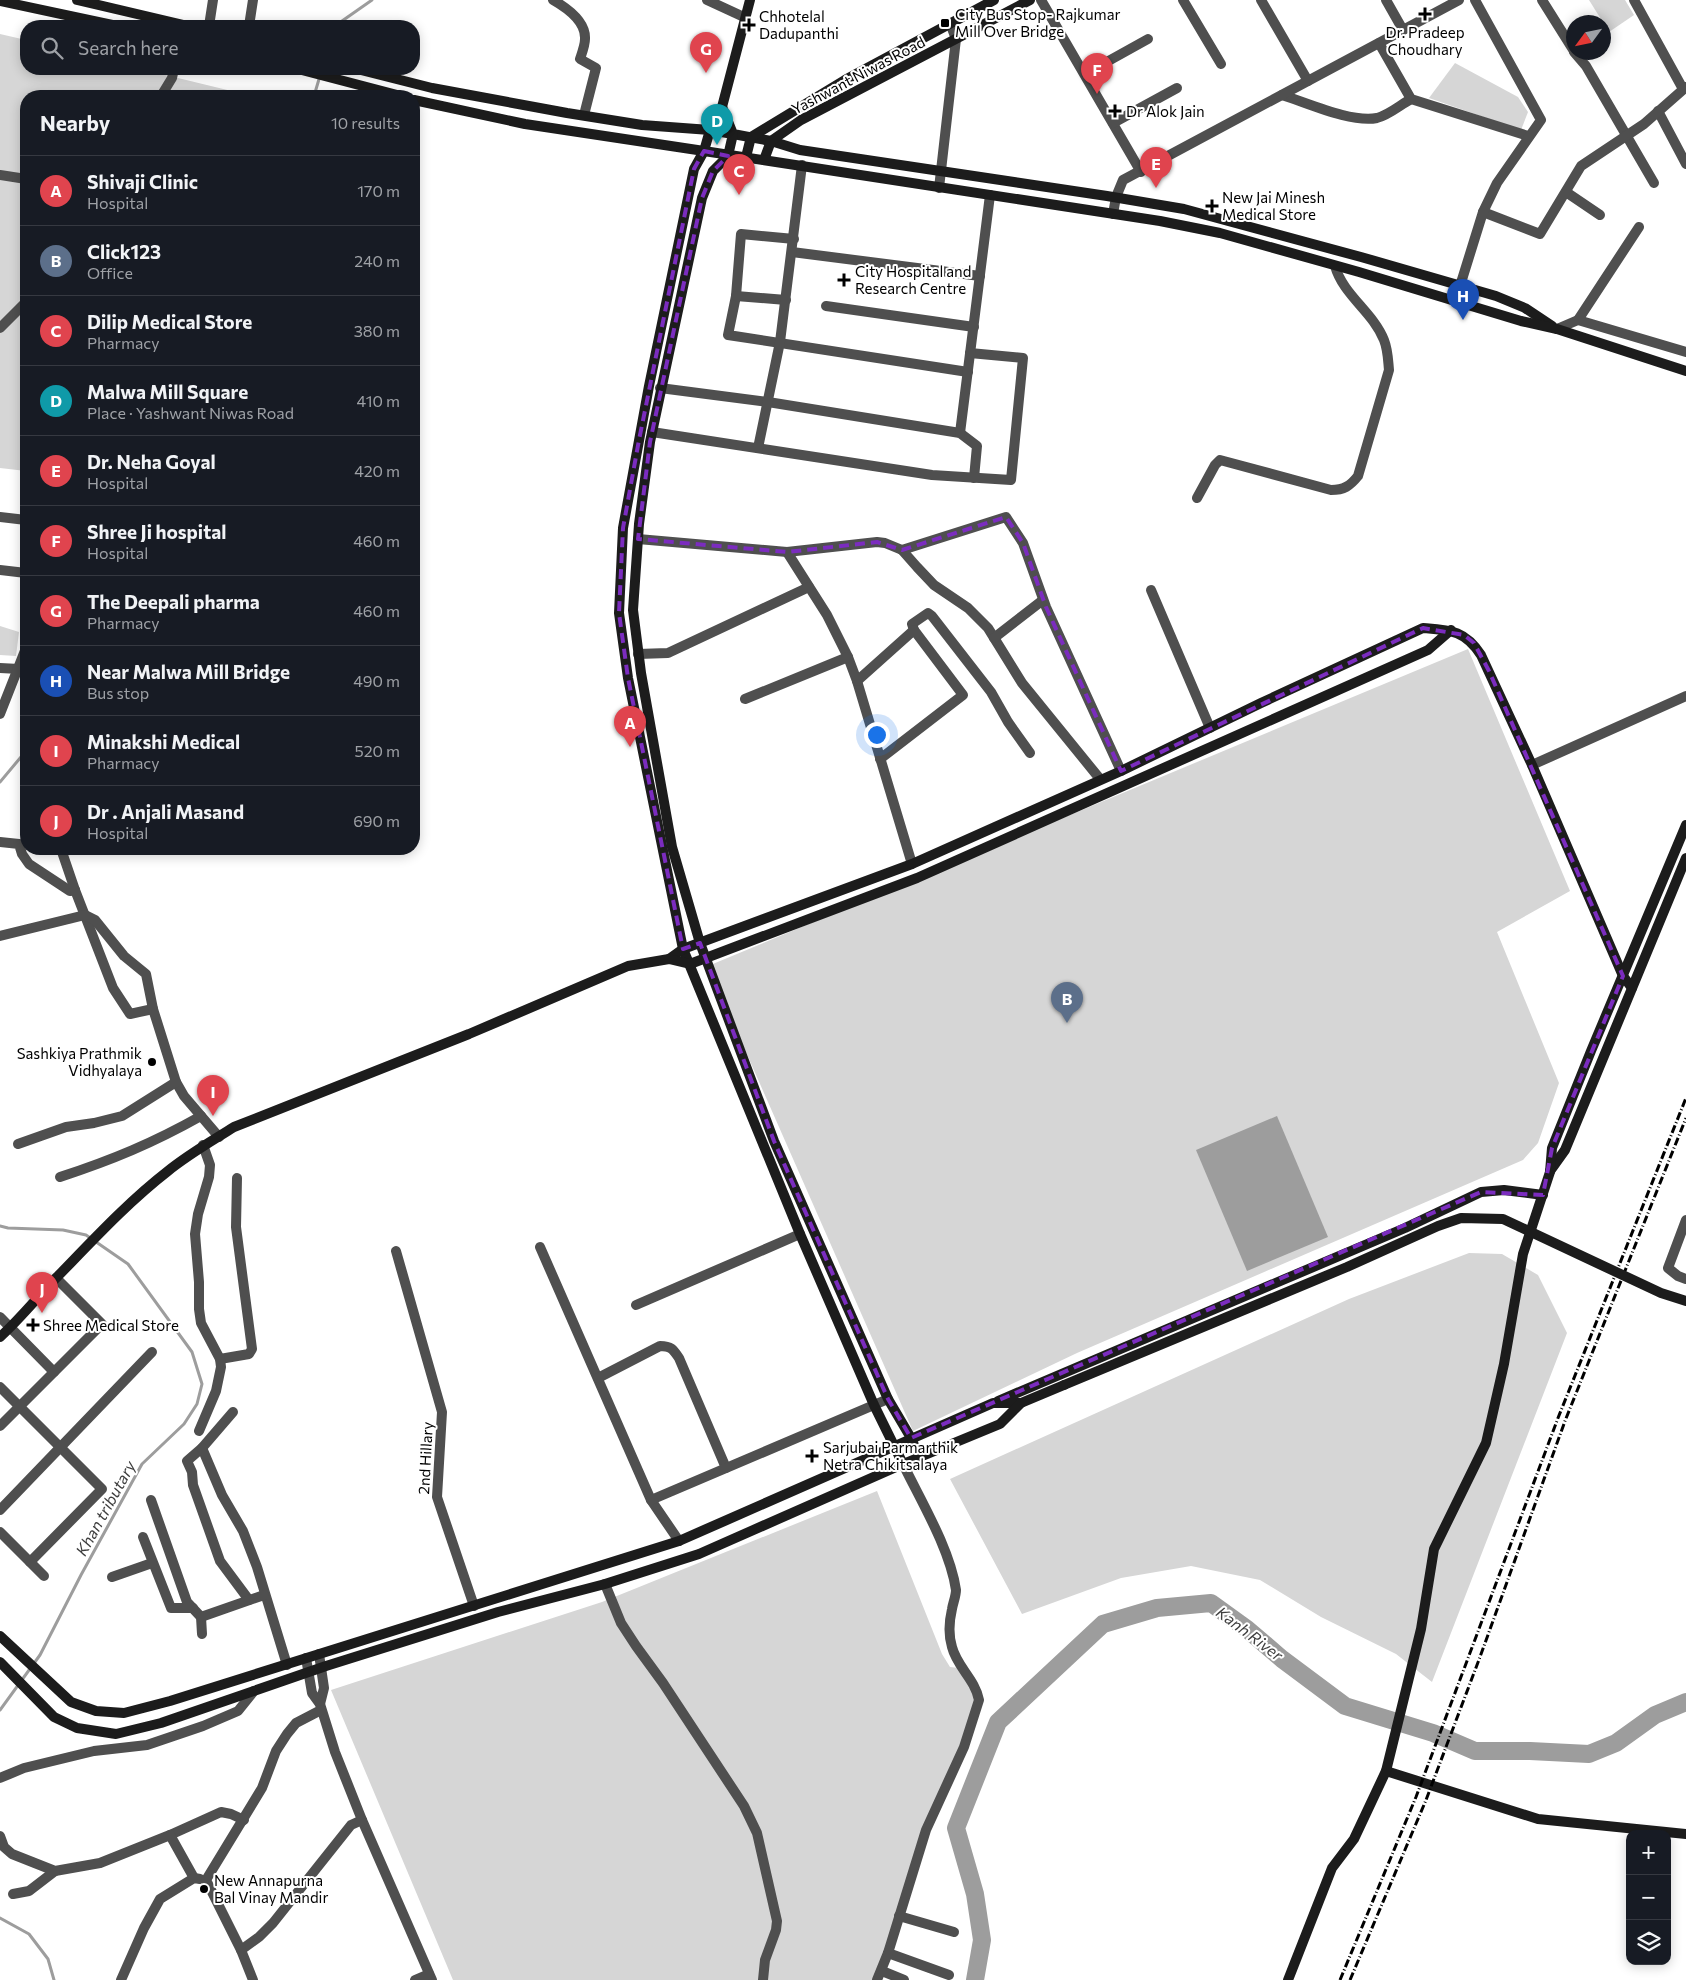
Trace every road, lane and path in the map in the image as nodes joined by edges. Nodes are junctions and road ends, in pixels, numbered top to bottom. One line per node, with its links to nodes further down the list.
1 (77, 0): 20 (street)
2 (213, 0): 21 (street)
3 (254, 0): 22 (street)
4 (553, 0): 45 (street)
5 (707, 0): 18 (street)
6 (750, 0): 18 (street)
7 (994, 0): 23 (street, Yashwant Niwas Road)
8 (1030, 0): 25 (street, Yashwant Niwas Road)
9 (1042, 0): 31 (street)
10 (1183, 0): 30 (street)
11 (1386, 0): 24 (street)
12 (1459, 0): 24 (street)
13 (1475, 0): 49 (street)
14 (1542, 0): 26 (street)
15 (1634, 0): 37 (street)
16 (0, 1): 19 (street)
17 (1264, 1): 35 (street)
18 (746, 18): 43 (street)
19 (89, 20)
20 (162, 20)
21 (210, 20)
22 (250, 20)
23 (950, 24): 25 (street); 51 (street, Yashwant Niwas Road)
24 (1403, 30): 28 (street)
25 (956, 39): 52 (street, Yashwant Niwas Road); 59 (street)
26 (1566, 39)
27 (1148, 40): 31 (street)
28 (1379, 43): 35 (street); 41 (street)
29 (1581, 60): 50 (street)
30 (1221, 64)
31 (1084, 74): 46 (street)
32 (173, 75): 38 (street)
33 (334, 75): 39 (street)
34 (381, 75): 45 (street)
35 (1308, 80): 40 (street)
36 (1177, 88): 46 (street)
37 (1685, 88): 44 (street)
38 (165, 90)
39 (382, 90)
40 (1282, 95): 41 (street); 60 (street)
41 (1411, 99): 49 (street)
42 (420, 101): 53 (street)
43 (722, 108): 47 (street); 48 (street)
44 (1658, 111): 50 (street); 57 (street)
45 (584, 115): 47 (street)
46 (1113, 123): 60 (street)
47 (710, 130): 48 (street); 53 (street)
48 (733, 134): 51 (street); 54 (street)
49 (1528, 136): 68 (street)
50 (1626, 136): 63 (street); 65 (street)
51 (751, 137): 52 (street); 55 (street)
52 (771, 141): 56 (street); 59 (street)
53 (704, 151): 54 (street); 106 (street)
54 (728, 156): 55 (street); 92 (street)
55 (746, 157): 56 (street)
56 (764, 160): 58 (street)
57 (1685, 161)
58 (802, 165): 64 (street); 72 (street)
59 (940, 171): 64 (street); 67 (street)
60 (1141, 172): 67 (street)
61 (0, 175): 62 (street)
62 (20, 178)
63 (1654, 183)
64 (939, 188): 66 (street)
65 (1566, 192): 68 (street); 70 (street)
66 (990, 195): 69 (street); 77 (street)
67 (1116, 197): 69 (street); 73 (street)
68 (1483, 212): 78 (street)
69 (1114, 214): 75 (street)
70 (1600, 216)
71 (1639, 227): 83 (street)
72 (794, 239): 74 (street); 79 (street)
73 (1325, 247): 75 (street); 78 (street)
74 (792, 252): 77 (street); 80 (street)
75 (1321, 262): 76 (street)
76 (1335, 266): 86 (street); 98 (street)
77 (980, 276): 84 (street)
78 (1460, 286): 86 (street)
79 (736, 296): 80 (street); 87 (street)
80 (786, 300): 87 (street)
81 (826, 306): 84 (street)
82 (20, 308): 85 (street)
83 (1578, 320): 86 (street); 88 (street)
84 (974, 327): 89 (street)
85 (0, 328)
86 (1557, 329): 90 (street)
87 (780, 342): 91 (street); 93 (street)
88 (1686, 352)
89 (970, 353): 91 (street); 97 (street)
90 (1686, 371)
91 (968, 372): 95 (street)
92 (660, 388): 93 (street); 94 (street)
93 (768, 402): 95 (street); 96 (street)
94 (652, 432): 96 (street); 101 (street)
95 (960, 432): 97 (street)
96 (758, 448): 97 (street)
97 (974, 478)
98 (1197, 498)
99 (0, 517): 100 (street)
100 (20, 519)
101 (638, 539): 103 (street); 107 (street)
102 (902, 550): 103 (street); 110 (street); 113 (street)
103 (787, 552): 108 (street)
104 (0, 570): 105 (street)
105 (20, 572)
106 (621, 576): 107 (street); 140 (street)
107 (635, 576): 114 (street)
108 (809, 587): 114 (street); 115 (street)
109 (1152, 590): 123 (street)
110 (1043, 600): 113 (street); 127 (street)
111 (914, 630): 119 (street); 124 (street); 125 (street)
112 (1450, 630): 123 (street); 126 (street); 141 (street)
113 (994, 638): 128 (street)
114 (638, 654): 139 (street)
115 (848, 657): 119 (street); 121 (street)
116 (20, 664): 118 (street)
117 (0, 668): 118 (street)
118 (18, 669): 122 (street)
119 (857, 680): 125 (street)
120 (1686, 696): 126 (street)
121 (745, 699)
122 (0, 712)
123 (1210, 728): 127 (street)
124 (1030, 753)
125 (880, 759): 135 (street)
126 (1532, 765): 144 (street)
127 (1121, 771): 128 (street)
128 (1100, 779): 135 (street)
129 (1686, 825): 144 (street)
130 (0, 842): 131 (street)
131 (20, 847)
132 (23, 855): 136 (street)
133 (63, 855): 136 (street)
134 (1686, 858): 145 (street)
135 (912, 864): 139 (street)
136 (74, 890): 137 (street)
137 (85, 915): 138 (street); 146 (street); 146 (street)
138 (0, 936)
139 (700, 943): 140 (street); 141 (street)
140 (684, 949): 142 (street); 143 (street)
141 (706, 958): 143 (street); 172 (street)
142 (669, 959): 143 (street); 149 (street)
143 (690, 964): 157 (street)
144 (1623, 976): 145 (street); 152 (street)
145 (1632, 988): 152 (street)
146 (153, 1009): 147 (street)
147 (176, 1082): 148 (street); 150 (street)
148 (201, 1116): 149 (street); 153 (street)
149 (219, 1136): 151 (street)
150 (18, 1144)
151 (203, 1145): 160 (street); 168 (street)
152 (1550, 1172): 155 (street)
153 (60, 1177)
154 (237, 1178): 168 (street)
155 (1543, 1195): 173 (street); 213 (street)
156 (1686, 1220): 161 (street)
157 (800, 1234): 163 (street); 175 (street)
158 (540, 1247): 170 (street)
159 (396, 1251): 200 (street, 2nd Hillary)
160 (56, 1278): 165 (street); 169 (street)
161 (1686, 1279)
162 (1686, 1301): 174 (street, bridge)
163 (636, 1305)
164 (0, 1317): 165 (street)
165 (11, 1327): 166 (street); 169 (street)
166 (0, 1337)
167 (152, 1352): 182 (street)
168 (220, 1359): 179 (street)
169 (54, 1372): 176 (street)
170 (598, 1378): 186 (street); 188 (street)
171 (0, 1387): 176 (street)
172 (888, 1399): 175 (street); 180 (street)
173 (993, 1403): 174 (street); 180 (street)
174 (1021, 1403): 184 (street)
175 (874, 1405): 181 (street); 186 (street)
176 (20, 1406): 178 (street); 182 (street)
177 (233, 1412): 183 (street)
178 (0, 1426)
179 (199, 1431)
180 (911, 1438): 181 (street); 184 (street)
181 (894, 1446): 185 (street); 192 (street)
182 (61, 1448): 189 (street); 193 (street)
183 (202, 1448): 198 (street); 199 (street)
184 (920, 1457): 185 (street)
185 (903, 1464): 197 (street); 224 (street)
186 (726, 1468): 188 (street)
187 (151, 1500): 201 (street)
188 (651, 1500): 192 (street)
189 (0, 1510)
190 (0, 1532): 193 (street)
191 (143, 1537): 194 (street)
192 (679, 1541): 200 (street)
193 (30, 1562): 195 (street)
194 (152, 1563): 196 (street); 201 (street)
195 (44, 1576)
196 (112, 1577)
197 (605, 1584): 209 (street); 234 (street)
198 (264, 1595): 199 (street); 208 (street)
199 (248, 1600): 202 (street)
200 (474, 1606): 205 (street)
201 (193, 1608): 202 (street)
202 (200, 1617): 203 (street)
203 (202, 1634)
204 (3, 1639): 208 (street)
205 (319, 1654): 206 (street); 209 (street)
206 (306, 1658): 208 (street); 210 (street)
207 (0, 1662): 211 (street)
208 (287, 1665)
209 (321, 1668): 210 (street); 212 (street)
210 (308, 1672): 211 (street); 212 (street)
211 (254, 1691): 214 (street)
212 (320, 1707): 215 (street); 216 (street)
213 (1386, 1771): 217 (street); 236 (street)
214 (0, 1778)
215 (244, 1820): 218 (street); 222 (street)
216 (362, 1820): 226 (street); 230 (street)
217 (1686, 1834)
218 (170, 1835): 220 (street); 221 (street)
219 (0, 1836): 220 (street)
220 (55, 1871): 223 (street)
221 (194, 1878): 222 (street); 231 (street)
222 (206, 1880): 226 (street)
223 (13, 1894)
224 (899, 1916): 225 (street); 227 (street)
225 (954, 1932)
226 (241, 1950): 232 (street)
227 (888, 1953): 228 (street); 229 (street)
228 (949, 1975)
229 (879, 1976): 235 (street)
230 (431, 1977): 233 (street)
231 (120, 1980)
232 (252, 1980)
233 (415, 1980)
234 (763, 1980)
235 (904, 1980)
236 (1288, 1980)

